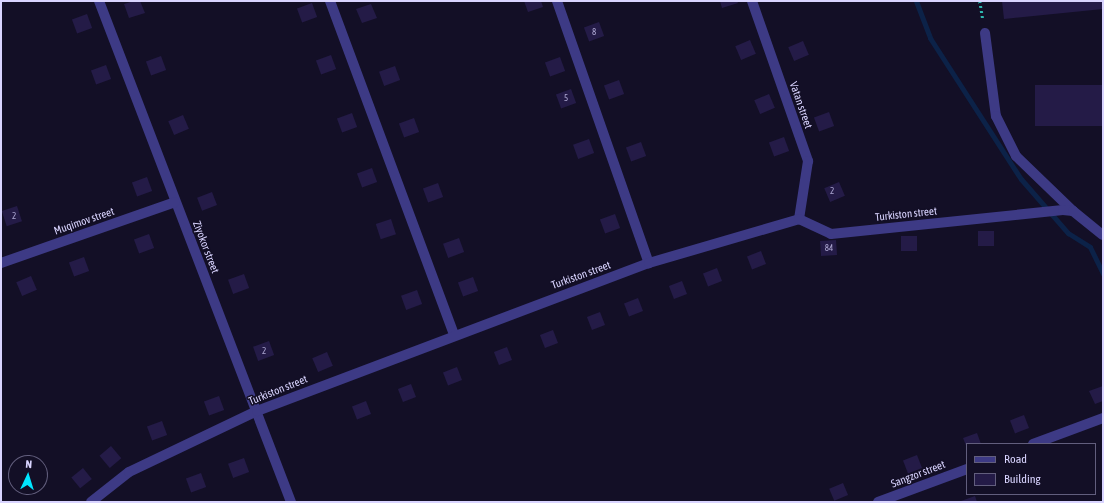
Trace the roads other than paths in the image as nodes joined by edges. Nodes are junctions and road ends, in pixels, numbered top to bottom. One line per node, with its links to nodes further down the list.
1 (99, 1): 6 (street, Ziyokor street)
2 (330, 1): 12 (street)
3 (557, 1): 11 (street)
4 (752, 1): 8 (street, Vatan street)
5 (985, 33): 7 (street)
6 (175, 202): 10 (street, Muqimov street); 13 (street, Ziyokor street)
7 (1073, 211): 8 (street, Turkiston street); 9 (street)
8 (799, 219): 11 (street, Turkiston street)
9 (1103, 235)
10 (1, 263)
11 (649, 263): 12 (street, Turkiston street)
12 (454, 335): 13 (street, Turkiston street)
13 (257, 411): 17 (street, Turkiston street); 18 (street, Ziyokor street)
14 (1103, 418): 15 (street)
15 (1036, 443)
16 (966, 469): 19 (street, Sangzor street)
17 (91, 502)
18 (291, 502)
19 (878, 502)

